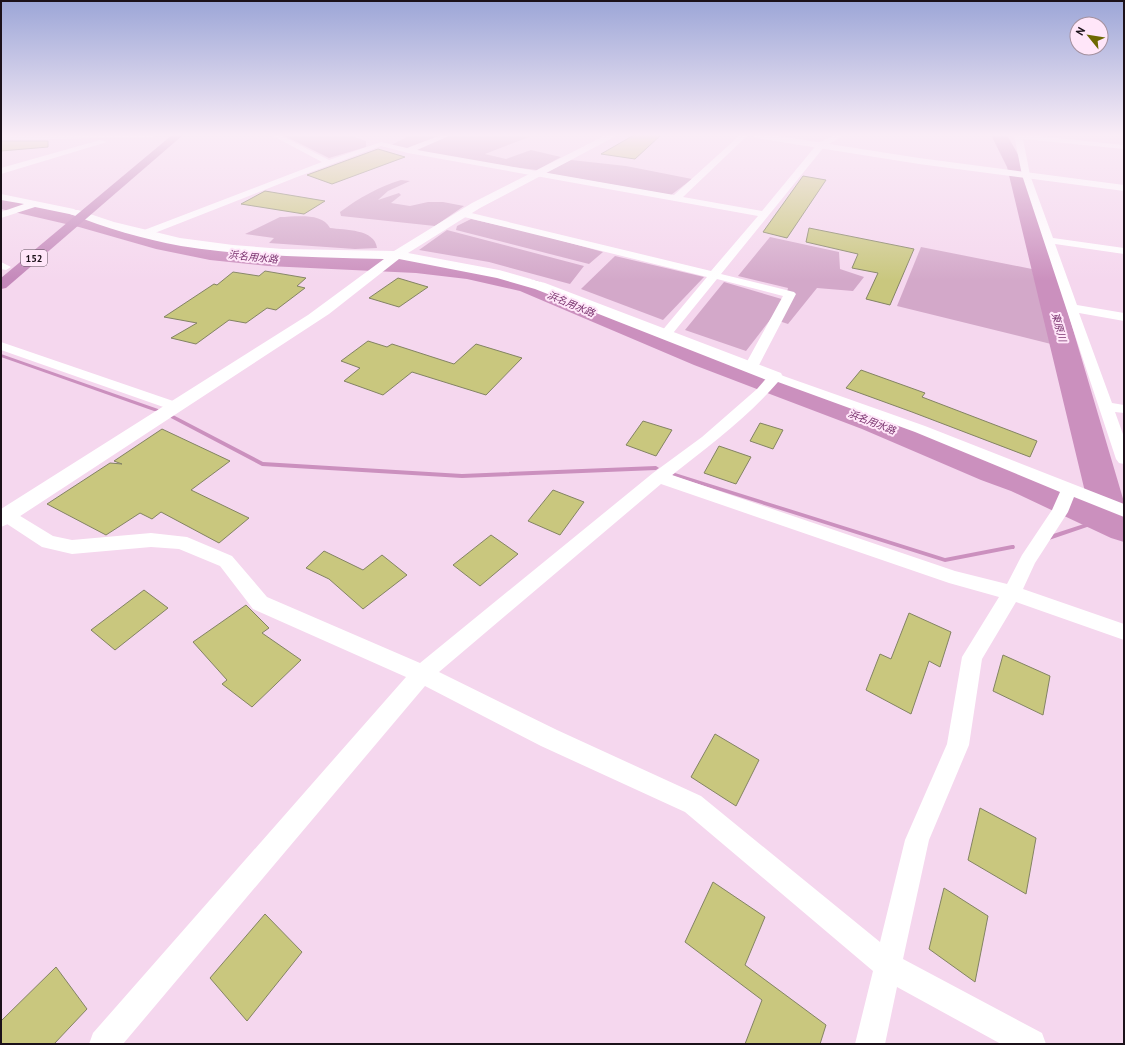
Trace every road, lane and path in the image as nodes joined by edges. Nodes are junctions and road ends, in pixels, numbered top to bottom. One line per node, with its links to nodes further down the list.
1 (112, 184): 17 (highway, 152)
2 (116, 184): 17 (highway, 152)
3 (272, 184): 19 (street)
4 (517, 184): 14 (street)
5 (596, 184): 12 (street)
6 (691, 184): 12 (street)
7 (790, 184): 15 (street)
8 (1029, 184): 20 (street)
9 (1092, 184): 10 (street)
10 (1124, 188)
11 (1, 197): 13 (street)
12 (676, 198): 15 (street)
13 (33, 205): 16 (street); 17 (street)
14 (463, 214): 22 (street); 24 (street)
15 (765, 214): 24 (street)
16 (1, 215)
17 (77, 215): 18 (highway, 152); 19 (street)
18 (62, 228): 23 (highway, 152); 25 (highway, 152)
19 (143, 234): 22 (street)
20 (1049, 240): 21 (street); 26 (street)
21 (1124, 251)
22 (394, 258): 28 (street); 32 (street)
23 (3, 267)
24 (715, 275): 28 (street); 30 (street)
25 (1, 285)
26 (1073, 308): 27 (street); 33 (street)
27 (1124, 317)
28 (665, 335): 30 (street)
29 (1, 346): 32 (street)
30 (751, 367): 31 (street)
31 (769, 383): 36 (street); 37 (street)
32 (174, 406): 39 (street)
33 (1106, 406): 34 (street); 35 (street)
34 (1124, 409)
35 (1124, 460)
36 (659, 477): 40 (street); 42 (street)
37 (1065, 499): 38 (street); 40 (street)
38 (1124, 511)
39 (3, 517): 42 (street)
40 (1012, 592): 41 (street); 43 (street)
41 (1124, 632)
42 (422, 674): 43 (street); 44 (street)
43 (888, 966): 45 (street); 46 (street)
44 (104, 1044)
45 (870, 1044)
46 (1031, 1044)

